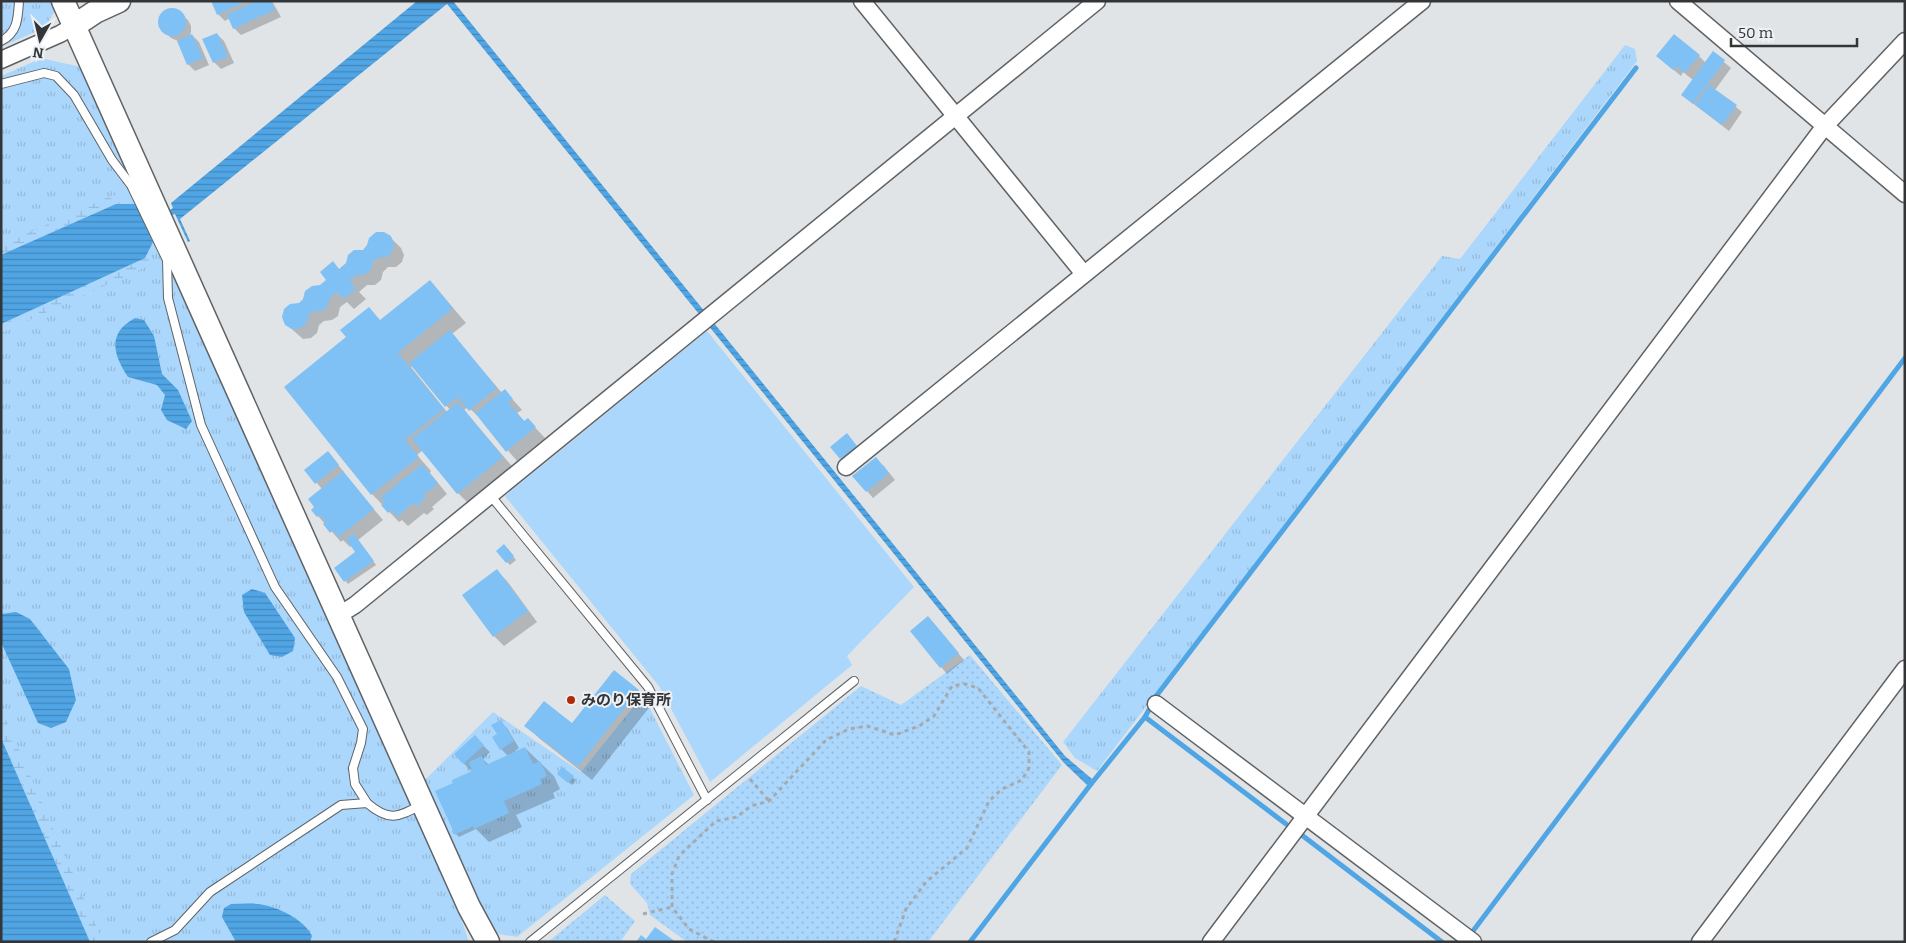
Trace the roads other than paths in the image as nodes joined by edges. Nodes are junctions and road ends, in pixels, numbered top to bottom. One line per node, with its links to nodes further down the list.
1 (18, 1): 9 (lane)
2 (63, 1): 8 (street)
3 (119, 1): 8 (street)
4 (862, 1): 13 (street)
5 (1097, 1): 13 (street)
6 (1422, 1): 16 (street)
7 (1678, 1): 14 (street)
8 (74, 26): 11 (street); 19 (street)
9 (1, 41)
10 (1905, 41): 14 (street)
11 (1, 60)
12 (1, 84): 24 (lane)
13 (955, 117): 16 (street); 18 (street)
14 (1824, 127): 15 (street); 26 (street)
15 (1905, 194)
16 (1084, 274): 17 (street)
17 (846, 467)
18 (490, 495): 19 (street); 23 (lane)
19 (340, 614): 25 (street)
20 (1905, 670): 32 (street)
21 (854, 681): 23 (lane)
22 (1156, 704): 26 (street)
23 (707, 800): 29 (lane)
24 (366, 804): 25 (lane); 27 (lane)
25 (424, 804): 28 (street)
26 (1306, 817): 30 (street); 31 (street)
27 (151, 942)
28 (488, 942)
29 (530, 942)
30 (1211, 942)
31 (1473, 942)
32 (1700, 942)

